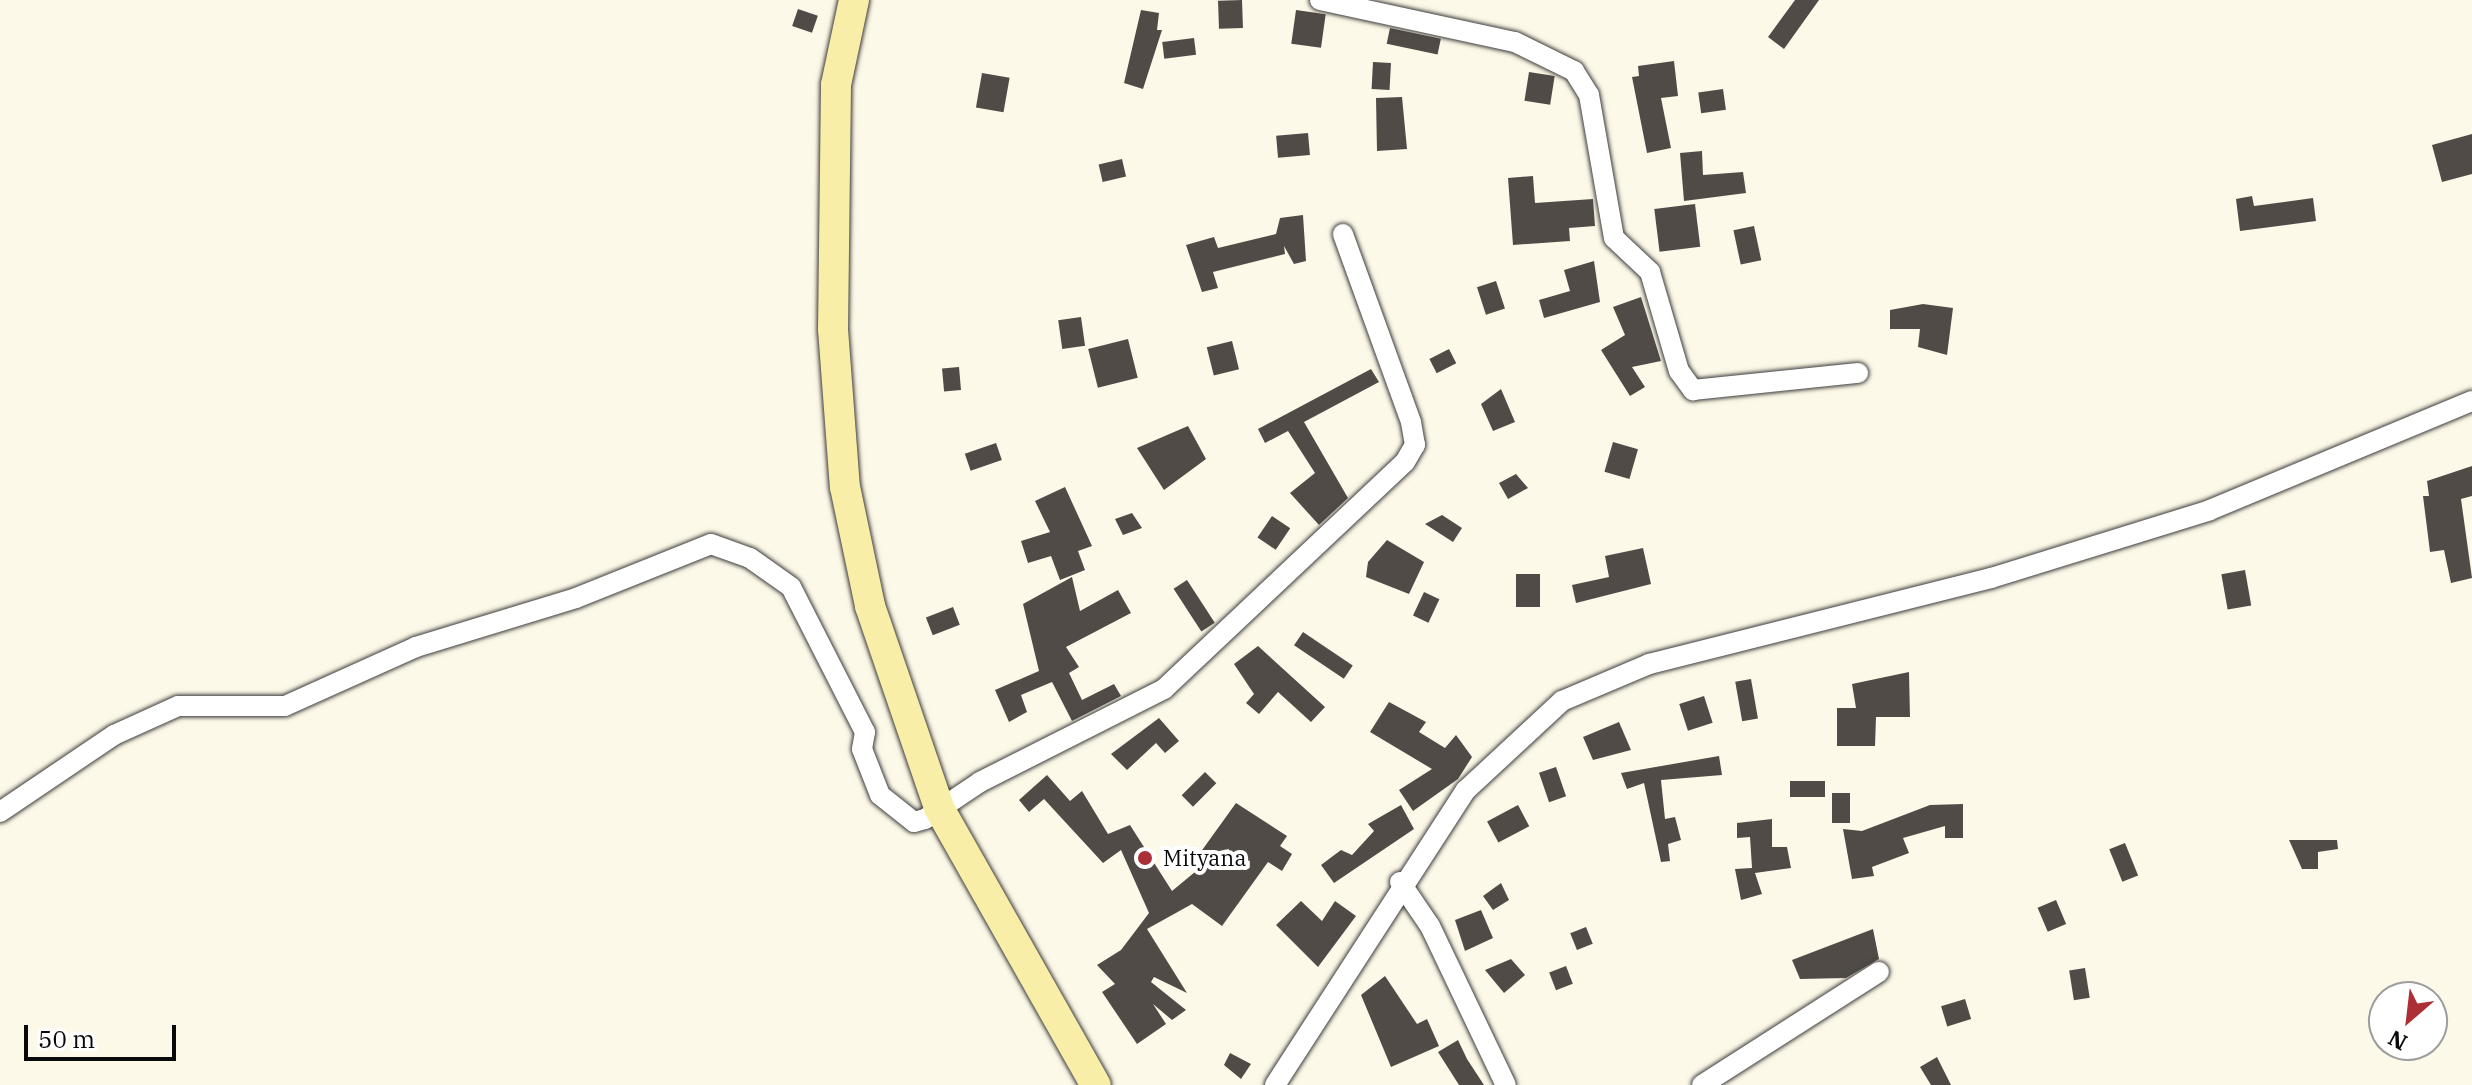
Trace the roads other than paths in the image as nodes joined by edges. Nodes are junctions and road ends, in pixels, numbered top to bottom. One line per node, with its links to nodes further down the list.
1 (854, 0): 6 (main road)
2 (1320, 0): 4 (street)
3 (1343, 234): 6 (street)
4 (1858, 373)
5 (2472, 401): 8 (street)
6 (939, 808): 7 (street); 10 (main road)
7 (0, 812)
8 (1400, 882): 11 (street); 12 (street)
9 (1879, 972): 13 (street)
10 (1096, 1085)
11 (1275, 1085)
12 (1506, 1085)
13 (1702, 1085)

